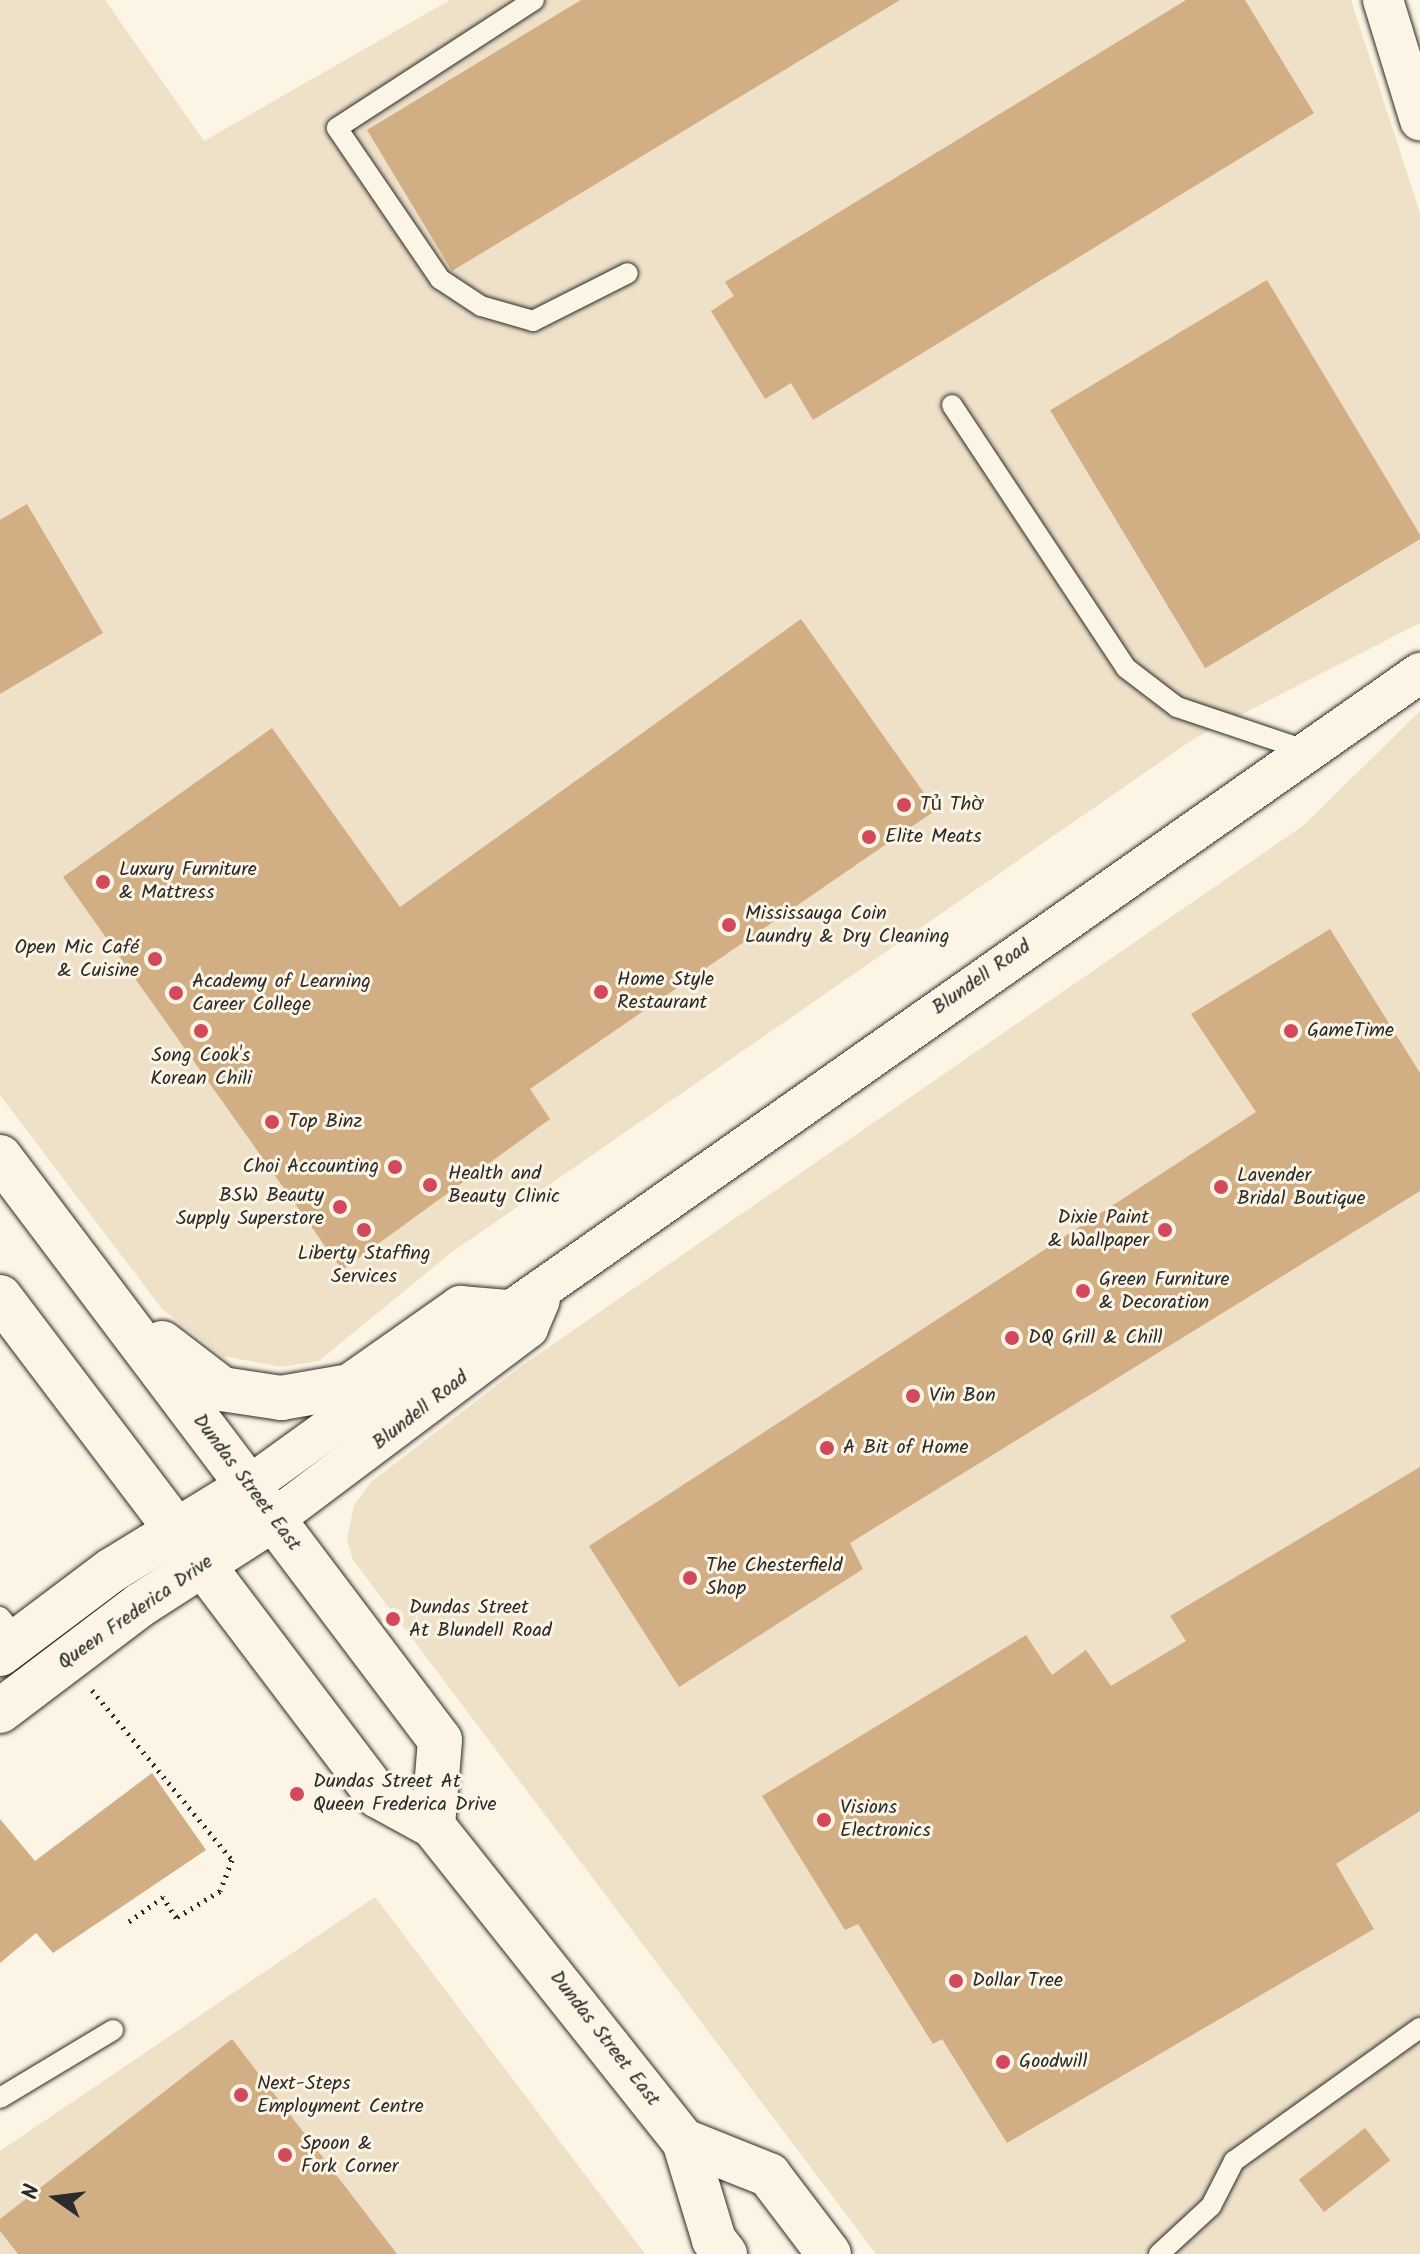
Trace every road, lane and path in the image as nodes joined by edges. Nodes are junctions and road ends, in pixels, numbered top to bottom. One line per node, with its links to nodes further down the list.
1 (534, 0): 4 (lane)
2 (1383, 0): 3 (street)
3 (1420, 120)
4 (628, 273)
5 (952, 405): 7 (lane)
6 (1420, 673): 7 (street, Blundell Road)
7 (1308, 751): 9 (street, Blundell Road)
8 (0, 1157): 10 (main road, Dundas Street East)
9 (546, 1285): 12 (street, Blundell Road); 13 (street, Blundell Road)
10 (98, 1287): 12 (main road); 13 (main road, Dundas Street East)
11 (0, 1297): 14 (main road, Dundas Street East)
12 (509, 1312): 13 (street, Blundell Road)
13 (262, 1503): 14 (main road); 15 (main road, Queen Frederica Drive); 19 (main road, Dundas Street East)
14 (177, 1530): 15 (main road, Dundas Street East); 16 (main road)
15 (203, 1565): 18 (main road, Queen Frederica Drive); 19 (main road, Dundas Street East)
16 (6, 1637)
17 (90, 1688): 20 (path)
18 (0, 1711)
19 (433, 1826): 24 (main road, Dundas Street East)
20 (127, 1923)
21 (1420, 2028): 27 (lane)
22 (113, 2030): 23 (lane)
23 (0, 2098)
24 (684, 2141): 25 (main road, Dundas Street East); 26 (main road, Dundas Street East)
25 (725, 2254)
26 (829, 2254)
27 (1159, 2254)

